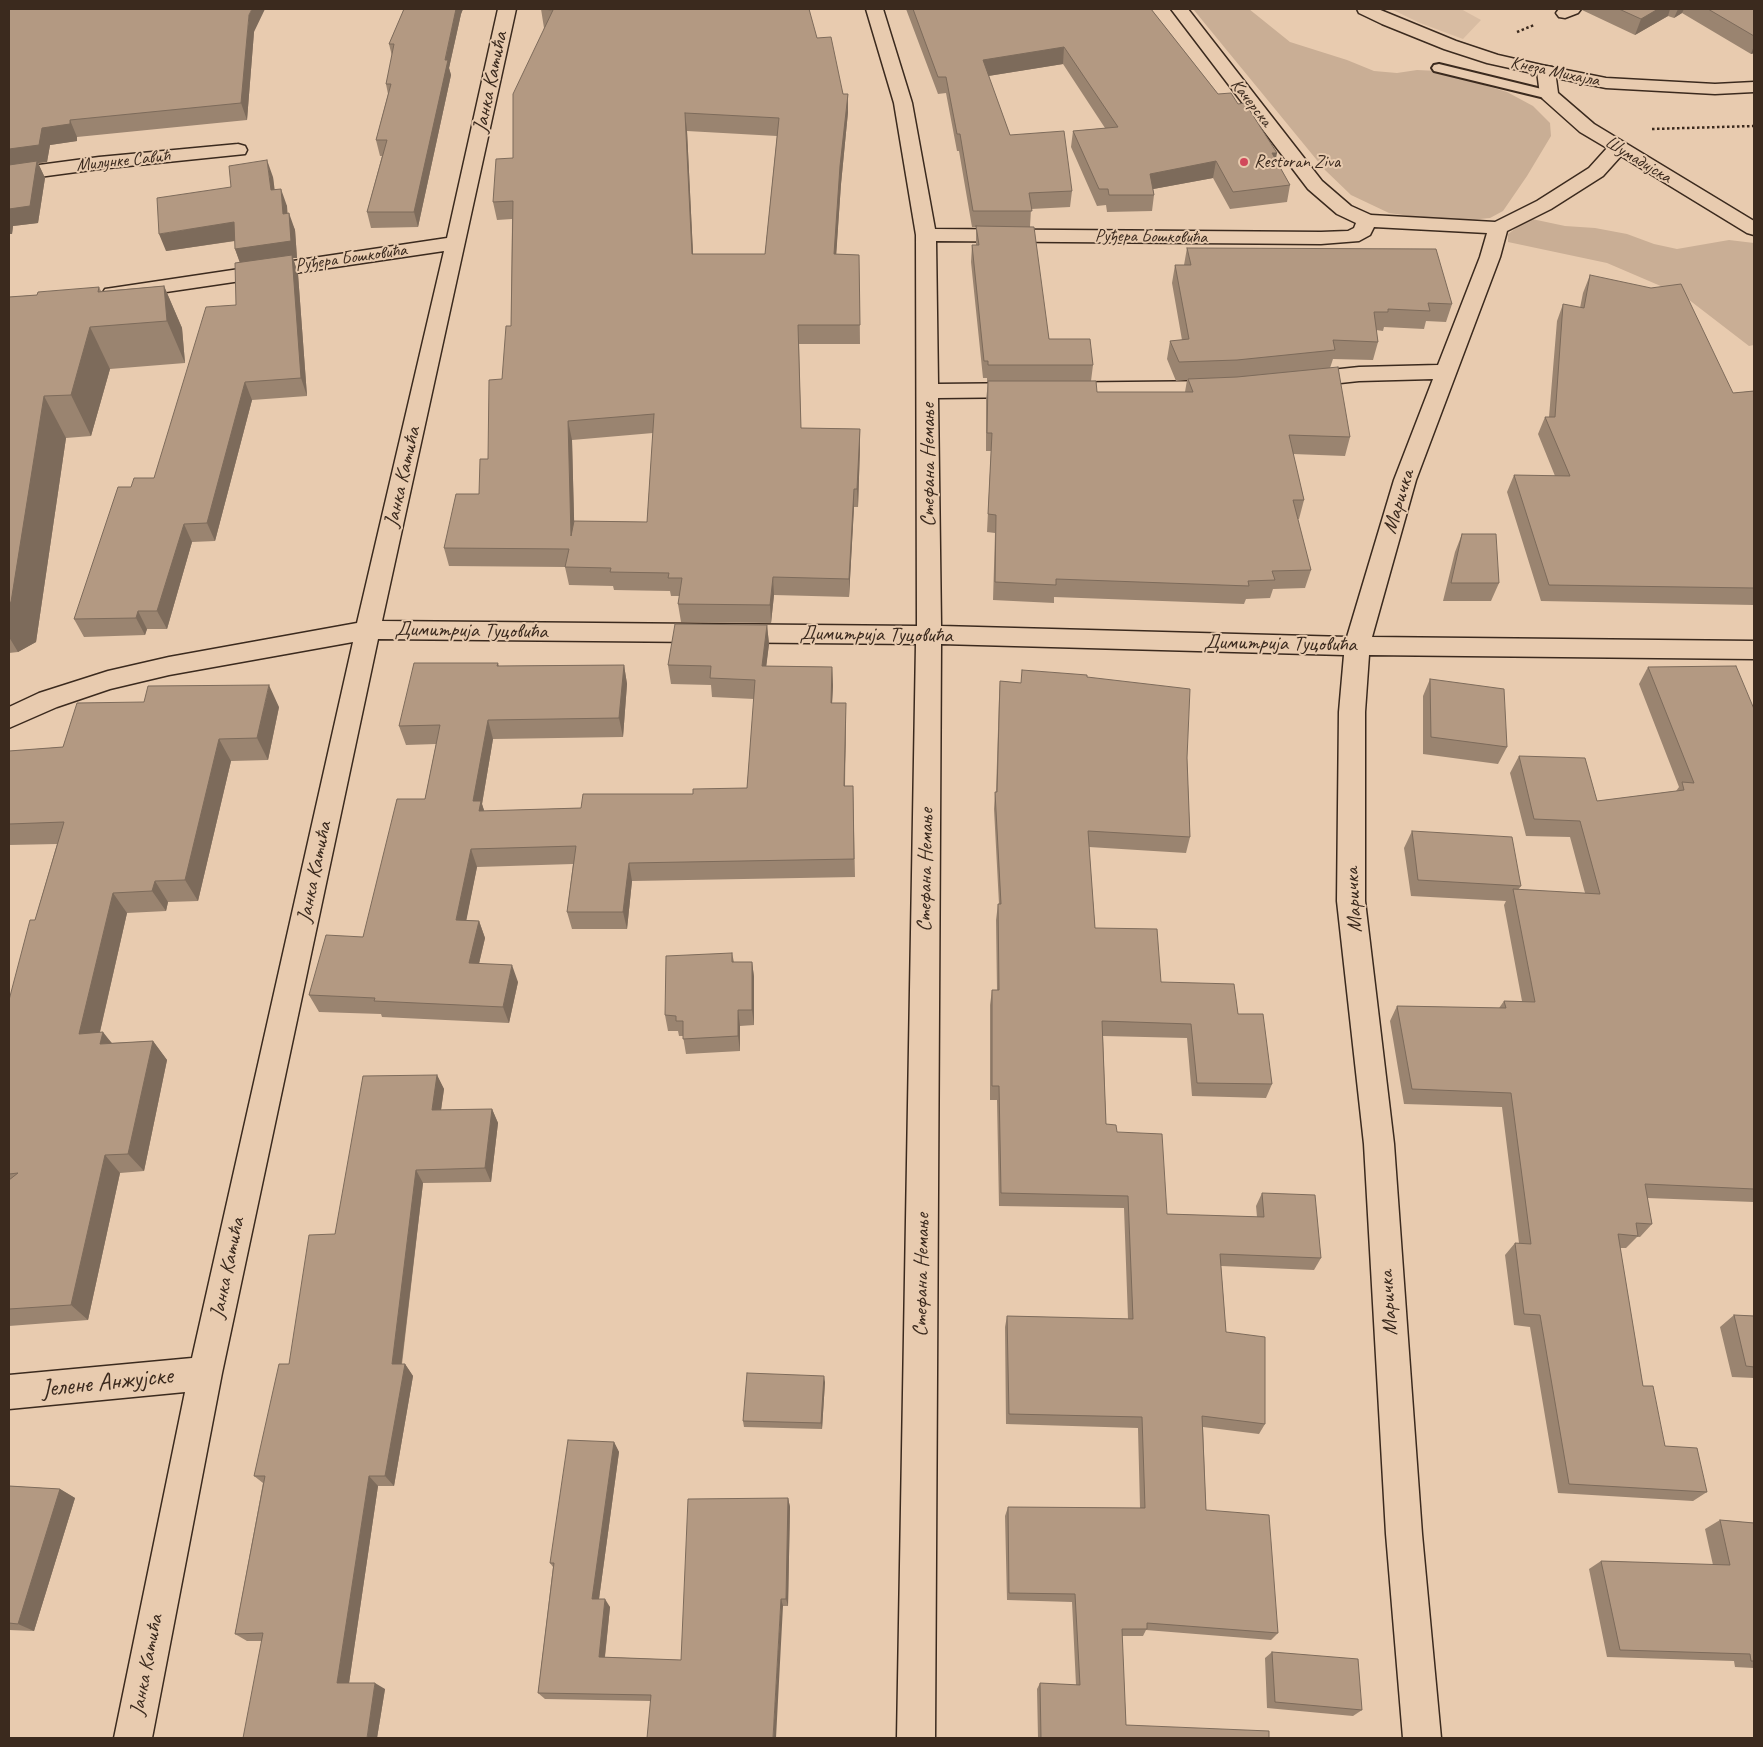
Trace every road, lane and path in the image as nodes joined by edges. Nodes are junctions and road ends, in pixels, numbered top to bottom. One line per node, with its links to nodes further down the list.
1 (507, 9): 18 (street, Јанка Катића)
2 (874, 9): 17 (street, Стефана Немање)
3 (1178, 9): 14 (street, Качерска)
4 (1365, 9): 6 (street, Кнеза Михајла)
5 (1439, 68): 8 (lane)
6 (1546, 71): 7 (street, Кнеза Михајла); 8 (street)
7 (1754, 87)
8 (1549, 95): 10 (street, Шумадијска)
9 (1754, 126): 10 (path)
10 (1587, 128): 11 (street, Шумадијска)
11 (1618, 148): 15 (street); 16 (street, Шумадијска)
12 (238, 150): 13 (street, Милунке Савић)
13 (9, 175)
14 (1367, 221): 15 (street, Качерска); 17 (street, Руђера Бошковића)
15 (1498, 228): 20 (street, Маричка)
16 (1754, 229)
17 (926, 235): 23 (street, Стефана Немање)
18 (456, 243): 19 (street, Руђера Бошковића); 24 (street, Јанка Катића)
19 (95, 297)
20 (1446, 372): 21 (street); 26 (street, Маричка)
21 (1281, 382)
22 (1242, 386): 23 (street)
23 (928, 391): 25 (street, Стефана Немање)
24 (368, 630): 25 (street, Димитрија Туцовића); 28 (street, Димитрија Туцовића); 29 (street, Јанка Катића)
25 (929, 635): 26 (street, Димитрија Туцовића); 32 (street, Стефана Немање)
26 (1356, 646): 27 (street, Димитрија Туцовића); 33 (street, Маричка)
27 (1754, 650)
28 (9, 718)
29 (205, 1373): 30 (street, Јелене Анжујске); 31 (street, Јанка Катића)
30 (9, 1392)
31 (133, 1738)
32 (916, 1738)
33 (1422, 1738)

